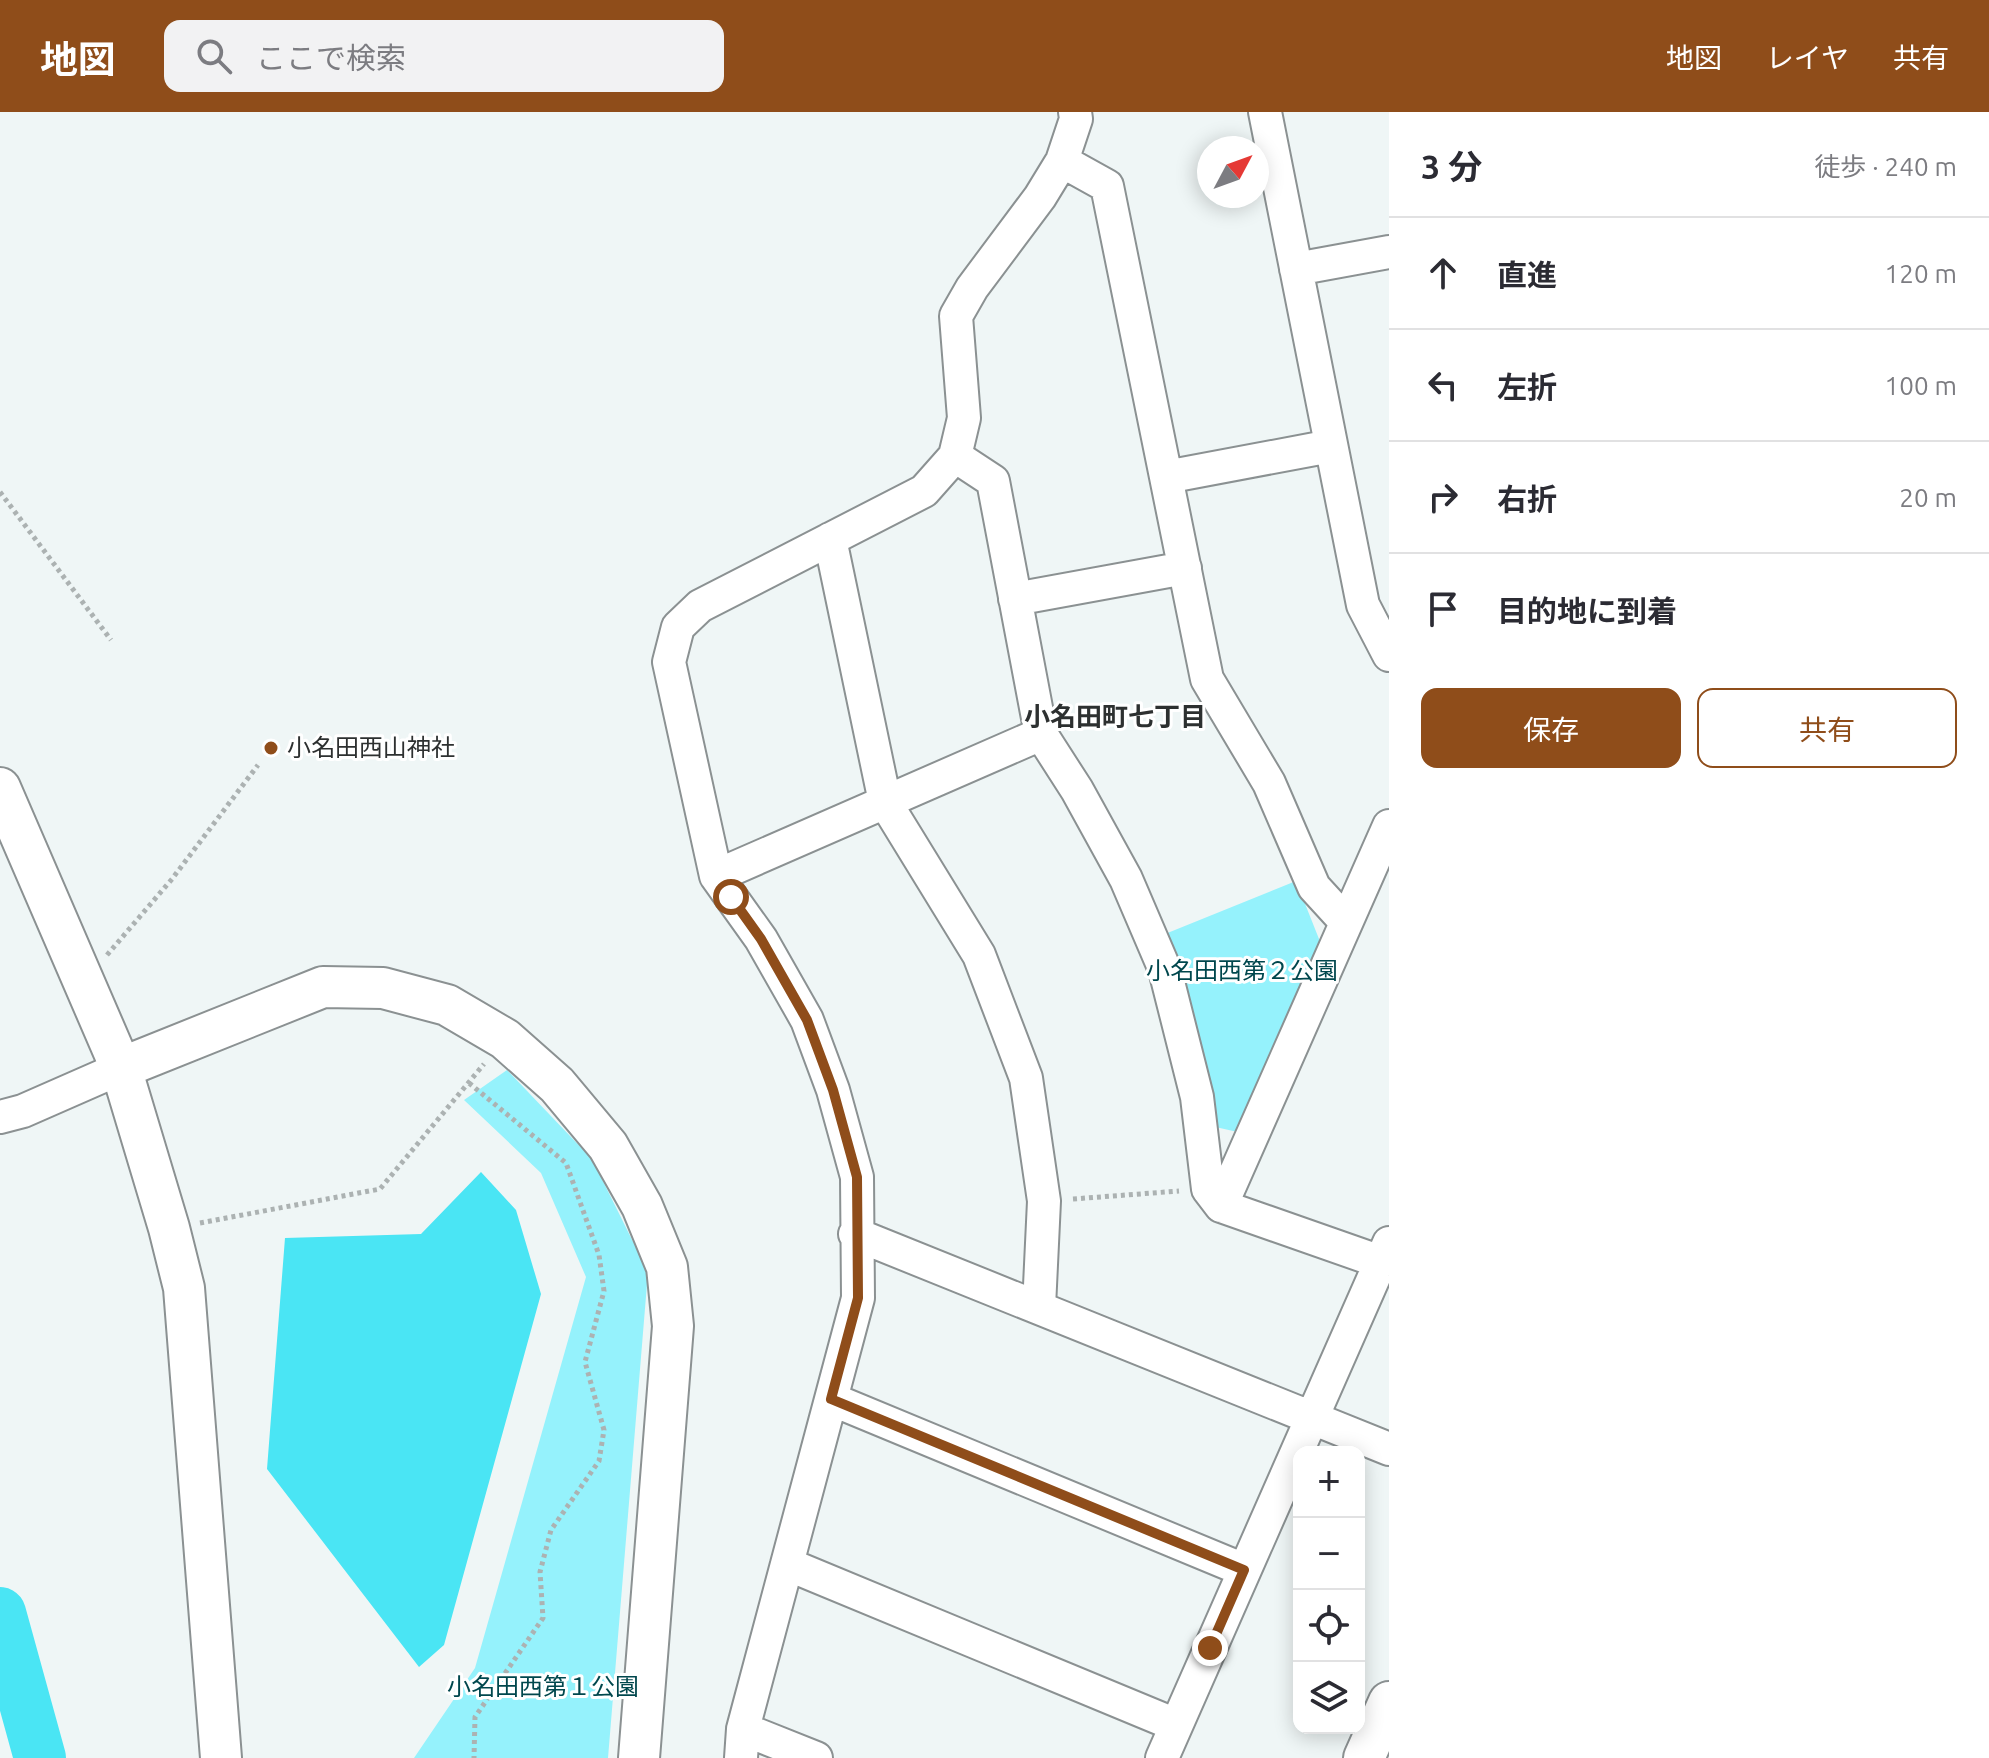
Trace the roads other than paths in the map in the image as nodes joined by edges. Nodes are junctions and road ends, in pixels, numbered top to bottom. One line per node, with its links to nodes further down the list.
1 (1075, 112): 3 (street)
2 (1265, 112): 5 (street)
3 (1062, 161): 7 (street); 8 (street)
4 (1389, 252): 5 (street)
5 (1296, 269): 6 (street)
6 (1331, 446): 8 (street); 12 (street)
7 (955, 456): 9 (street); 11 (street)
8 (1166, 477): 10 (street)
9 (830, 539): 15 (street); 17 (street)
10 (1185, 568): 11 (street); 18 (street)
11 (1015, 599): 13 (street)
12 (1389, 655)
13 (1041, 734): 15 (street); 21 (street)
14 (0, 788): 19 (street)
15 (885, 802): 17 (street); 24 (street)
16 (1389, 826): 18 (street)
17 (716, 876): 22 (street)
18 (1346, 922): 21 (street)
19 (121, 1068): 20 (street); 33 (street); 34 (street)
20 (0, 1117)
21 (1214, 1198): 23 (street)
22 (855, 1234): 24 (street); 25 (street)
23 (1385, 1252): 26 (street)
24 (1039, 1307): 26 (street)
25 (831, 1399): 28 (street); 29 (street)
26 (1311, 1417): 27 (street); 29 (street)
27 (1389, 1449)
28 (787, 1564): 31 (street); 32 (street)
29 (1244, 1570): 31 (street)
30 (1389, 1702): 37 (street)
31 (1176, 1725): 36 (street)
32 (742, 1743): 35 (street)
33 (221, 1758)
34 (639, 1758)
35 (816, 1758)
36 (1162, 1758)
37 (1364, 1758)

